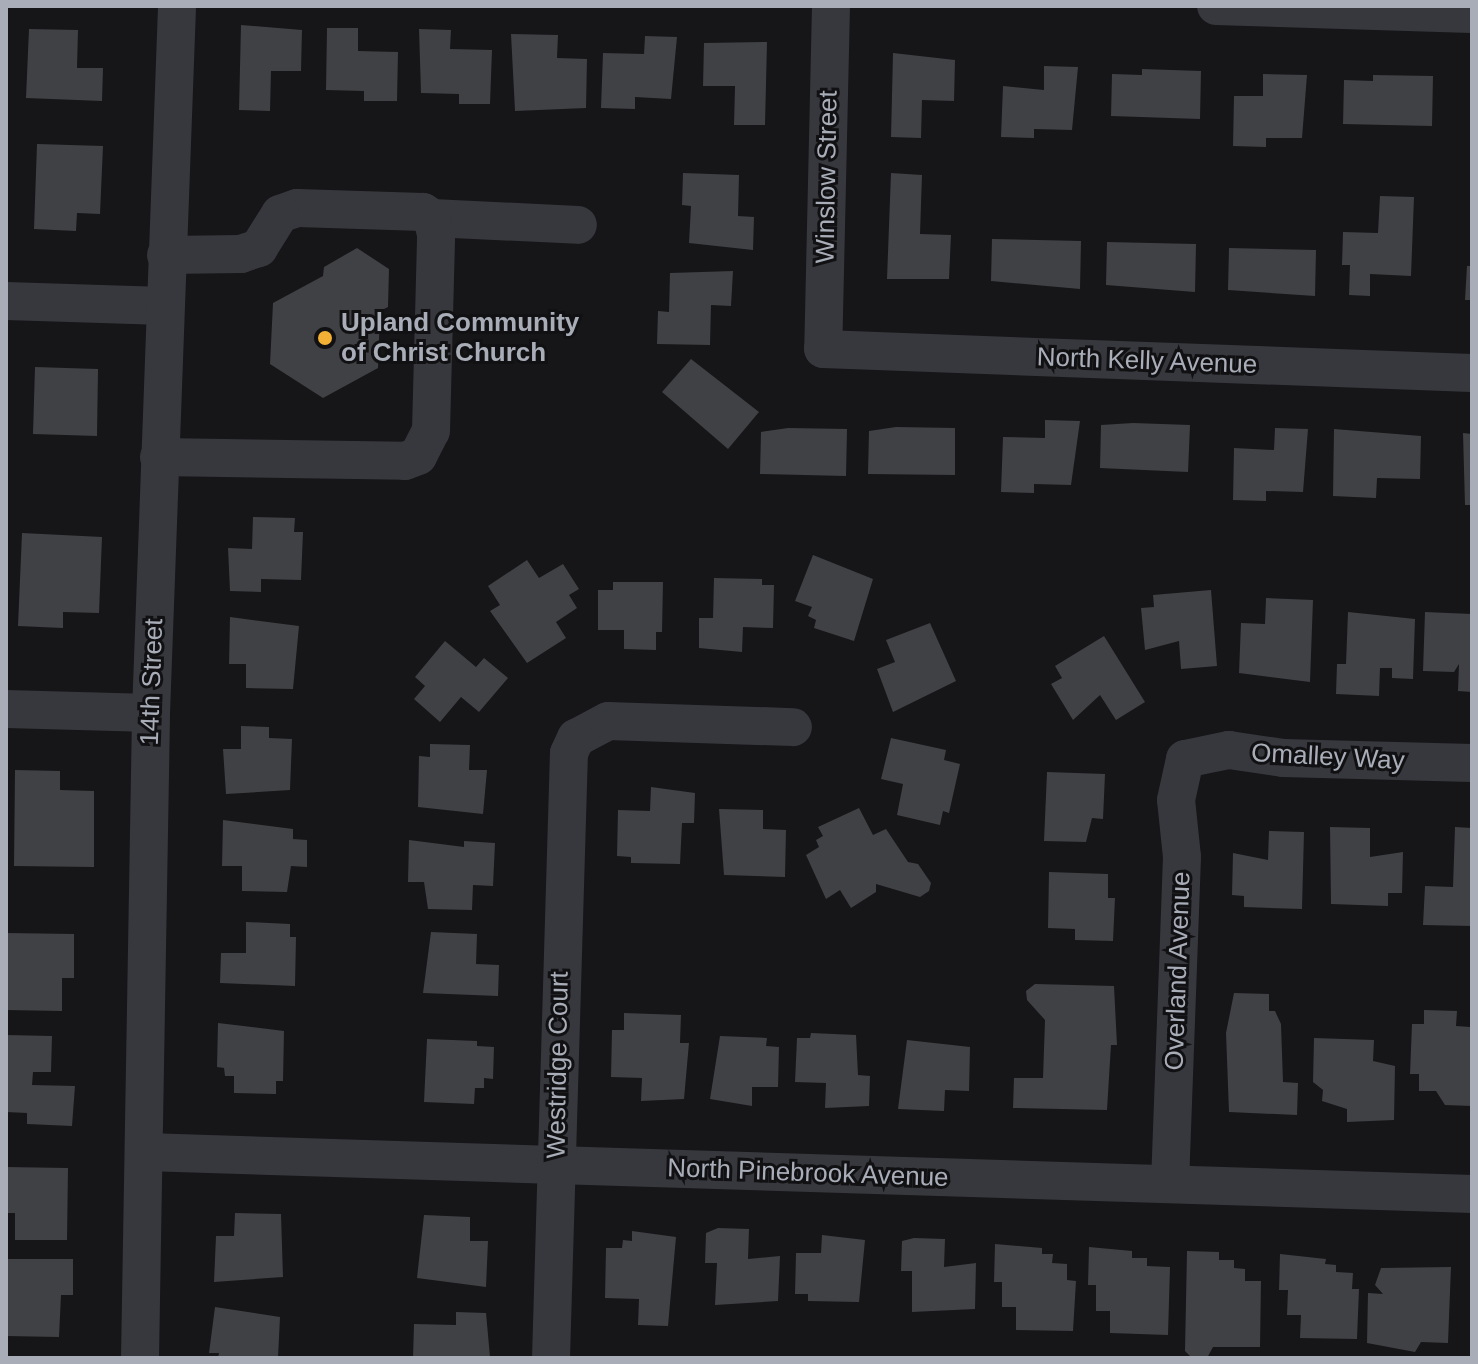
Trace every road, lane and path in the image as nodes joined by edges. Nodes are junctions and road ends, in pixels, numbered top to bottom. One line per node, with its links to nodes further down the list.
1 (177, 6): 7 (street, 14th Street)
2 (831, 6): 10 (street, Winslow Street)
3 (1216, 6): 4 (street)
4 (1472, 14)
5 (432, 218): 6 (street); 7 (street); 12 (street)
6 (578, 225)
7 (166, 255): 9 (street, 14th Street)
8 (6, 301): 9 (street)
9 (165, 306): 12 (street, 14th Street)
10 (823, 349): 11 (street, North Kelly Avenue)
11 (1472, 373)
12 (159, 457): 14 (street, 14th Street)
13 (6, 709): 14 (street)
14 (151, 713): 18 (street, 14th Street)
15 (793, 727): 19 (street, Westridge Court)
16 (1185, 759): 17 (street, Omalley Way); 20 (street, Overland Avenue)
17 (1472, 763)
18 (145, 1152): 19 (street, North Pinebrook Avenue); 22 (street, 14th Street)
19 (557, 1165): 20 (street, North Pinebrook Avenue); 23 (street, Westridge Court)
20 (1170, 1184): 21 (street, North Pinebrook Avenue)
21 (1472, 1194)
22 (140, 1358)
23 (551, 1358)

